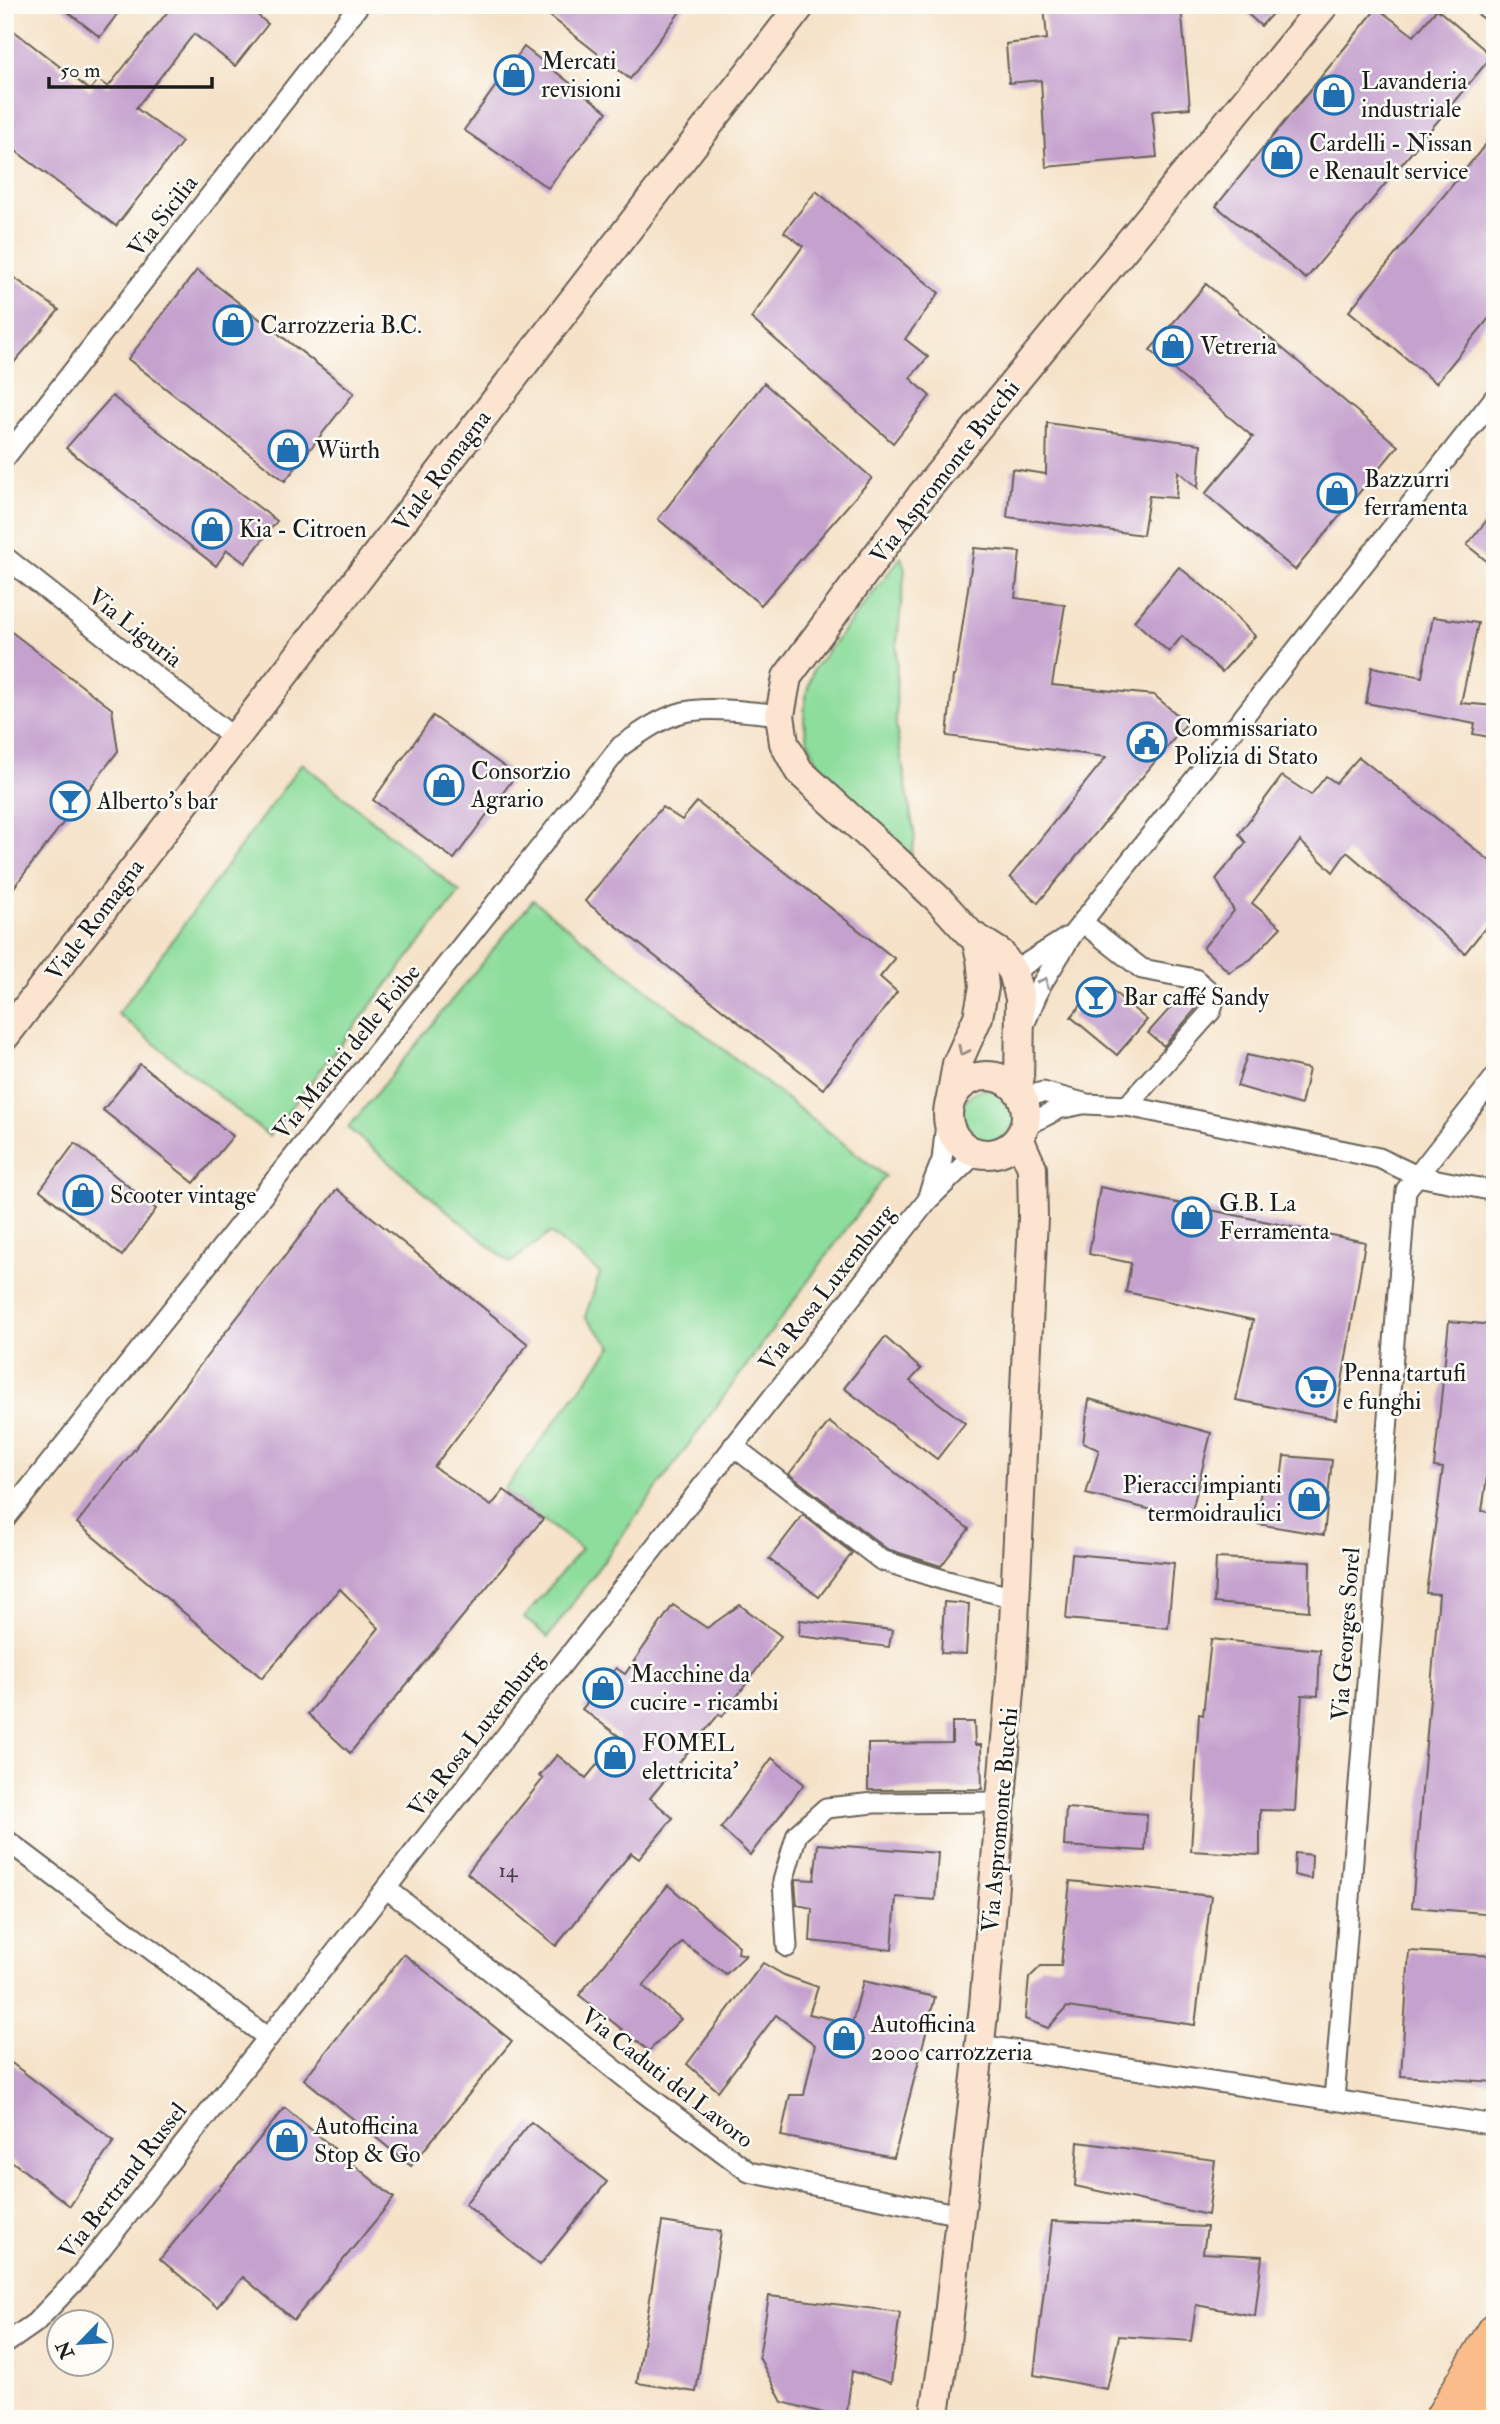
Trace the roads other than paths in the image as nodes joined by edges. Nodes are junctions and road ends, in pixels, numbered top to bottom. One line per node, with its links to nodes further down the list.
1 (359, 5): 7 (street, Via Sicilia)
2 (801, 5): 10 (street, Viale Romagna)
3 (1324, 5): 9 (street, Via Aspromonte Bucchi)
4 (1483, 5): 5 (street)
5 (1495, 14)
6 (1495, 397): 11 (street)
7 (5, 458)
8 (5, 557): 10 (street, Via Liguria)
9 (780, 715): 12 (street, Via Aspromonte Bucchi); 29 (street, Via Martiri delle Foibe)
10 (234, 738): 16 (street, Viale Romagna)
11 (1077, 928): 13 (street); 15 (street, one-way to 11); 21 (street)
12 (976, 939): 13 (street, Via Aspromonte Bucchi); 14 (street)
13 (1007, 962): 14 (street); 15 (street, Via Aspromonte Bucchi)
14 (978, 1017): 20 (street, one-way to 20)
15 (1021, 1032): 18 (street, Via Aspromonte Bucchi)
16 (5, 1036)
17 (1495, 1077): 24 (street, Via Georges Sorel)
18 (1020, 1095): 19 (street); 20 (street); 22 (street, Via Aspromonte Bucchi)
19 (1087, 1104): 21 (street); 22 (street)
20 (949, 1106): 23 (street, Via Aspromonte Bucchi); 26 (street, Via Rosa Luxemburg)
21 (1127, 1106): 24 (street)
22 (1022, 1132): 23 (street); 27 (street, Via Aspromonte Bucchi)
23 (982, 1154): 26 (street, Via Rosa Luxemburg); 27 (street, Via Aspromonte Bucchi)
24 (1417, 1175): 25 (street); 37 (street, Via Georges Sorel)
25 (1495, 1191)
26 (926, 1201): 28 (street, Via Rosa Luxemburg)
27 (1033, 1218): 30 (street, Via Aspromonte Bucchi)
28 (733, 1446): 30 (street); 33 (street, Via Rosa Luxemburg)
29 (5, 1519)
30 (1015, 1598): 31 (street, Via Aspromonte Bucchi)
31 (1001, 1801): 34 (street); 36 (street, Via Aspromonte Bucchi)
32 (5, 1839): 35 (street)
33 (386, 1888): 35 (street, Via Rosa Luxemburg); 39 (street, Via Caduti del Lavoro)
34 (787, 1947)
35 (268, 2038): 41 (street, Via Bertrand Russel)
36 (980, 2045): 37 (street); 39 (street, Via Aspromonte Bucchi)
37 (1334, 2100): 38 (street)
38 (1495, 2125)
39 (960, 2215): 43 (street, Via Aspromonte Bucchi)
40 (1495, 2333): 44 (highway)
41 (5, 2344)
42 (1495, 2388): 45 (highway)
43 (934, 2419)
44 (1443, 2419)
45 (1476, 2419)

